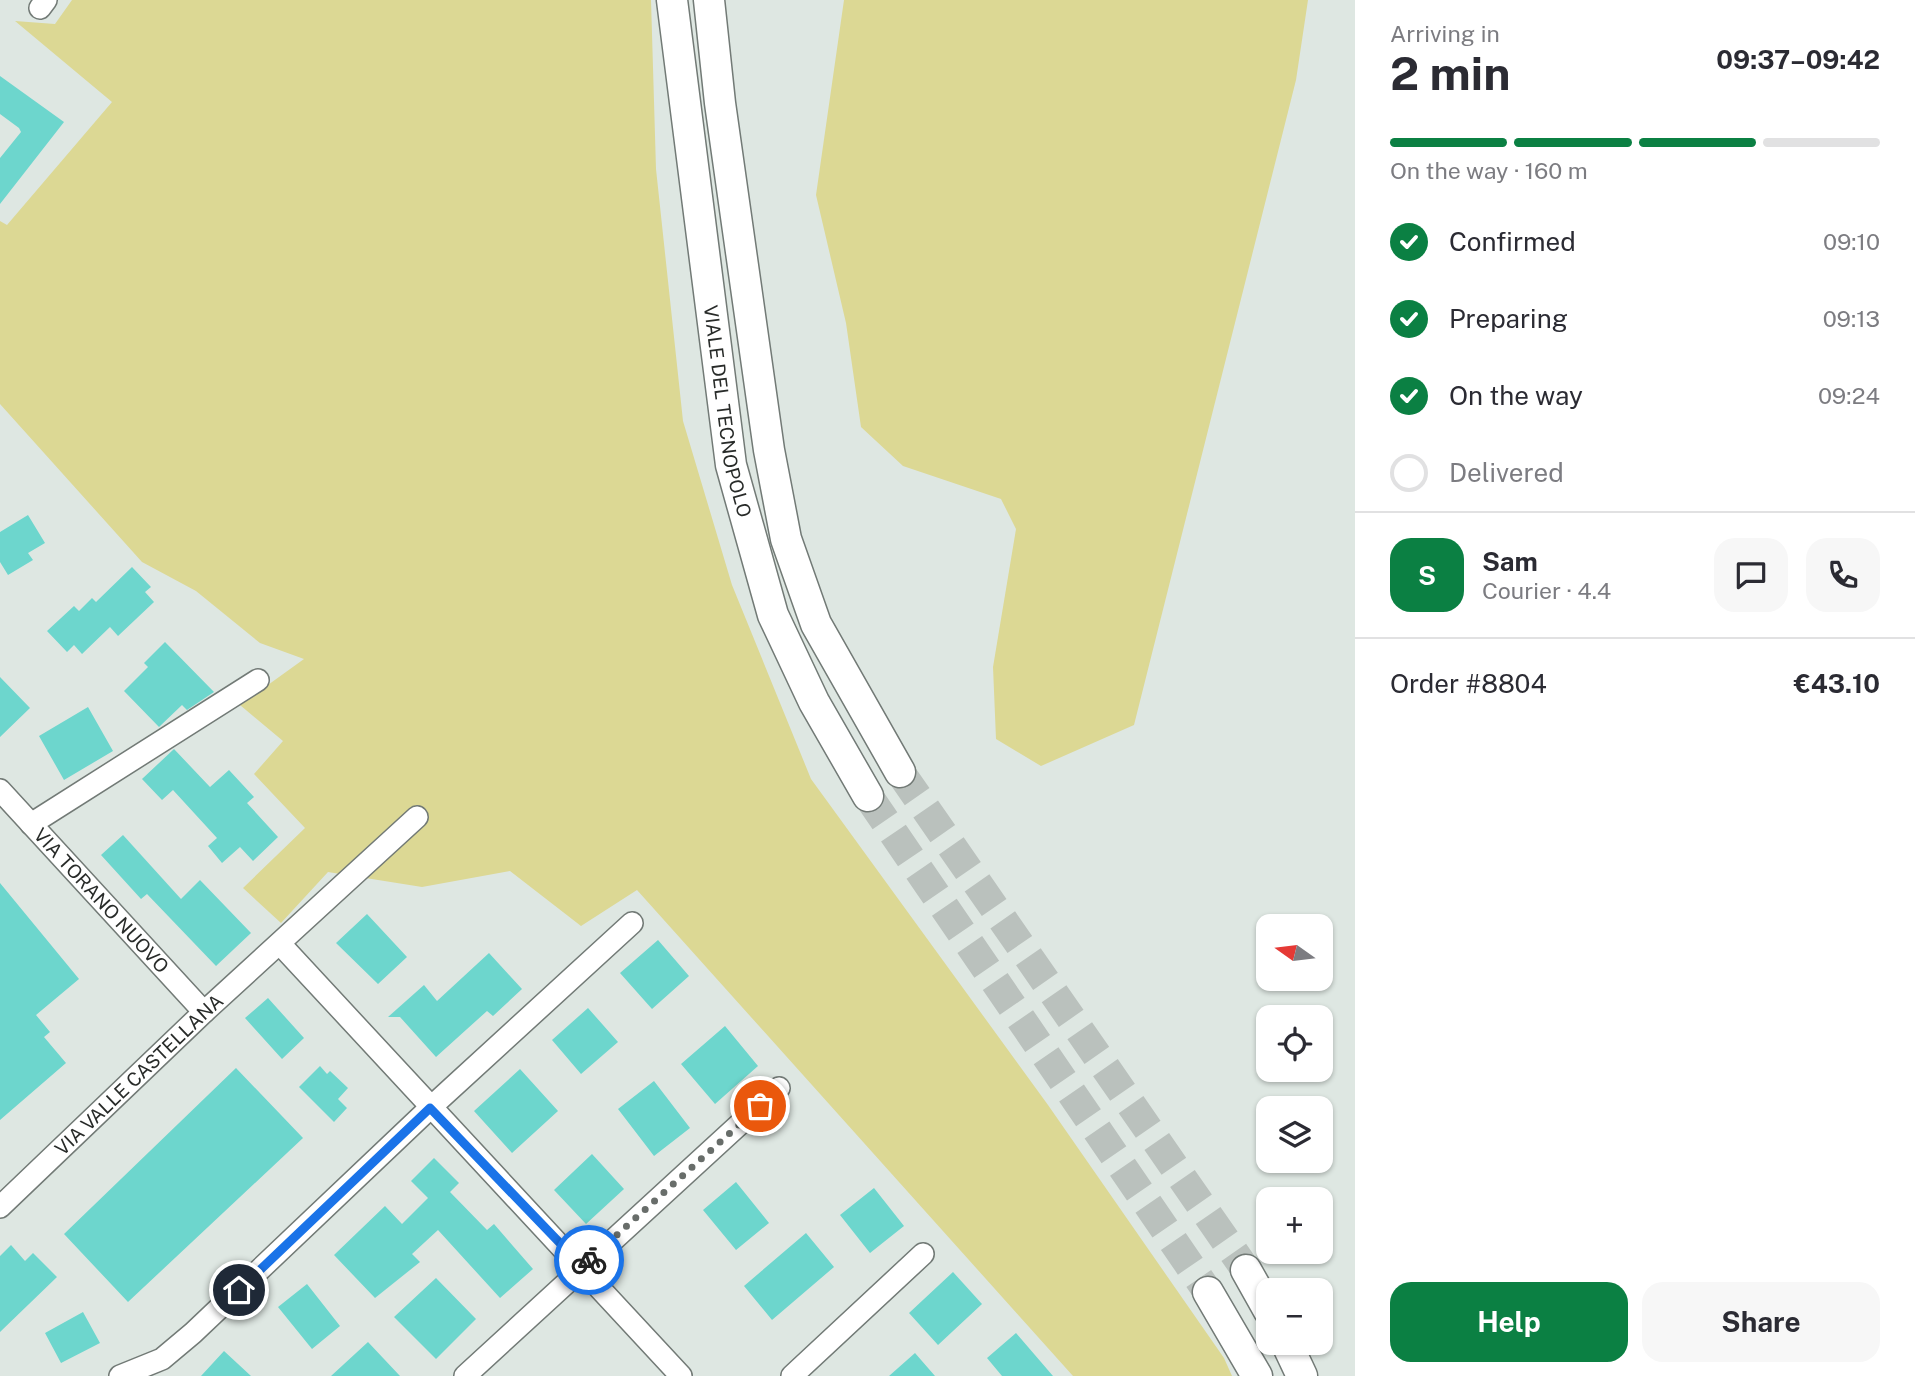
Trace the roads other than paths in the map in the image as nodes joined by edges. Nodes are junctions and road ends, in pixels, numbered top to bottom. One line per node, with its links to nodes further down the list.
1 (672, 0): 6 (highway, VIALE DEL TECNOPOLO)
2 (709, 0): 4 (highway, VIALE DEL TECNOPOLO)
3 (258, 680): 8 (street)
4 (900, 772)
5 (0, 790): 8 (street, VIA TORANO NUOVO)
6 (868, 796)
7 (417, 817): 10 (street, VIA VALLE CASTELLANA)
8 (31, 824): 11 (street, VIA TORANO NUOVO)
9 (632, 923): 13 (street)
10 (281, 945): 11 (street, VIA VALLE CASTELLANA); 13 (street)
11 (204, 1012): 14 (street, VIA VALLE CASTELLANA)
12 (779, 1088): 16 (street)
13 (430, 1108): 16 (street); 22 (street)
14 (0, 1208)
15 (923, 1254): 25 (street)
16 (582, 1266): 23 (street); 24 (street)
17 (1246, 1270): 18 (highway)
18 (1256, 1288)
19 (1209, 1292): 26 (highway)
20 (1290, 1355): 27 (highway)
21 (1292, 1355): 28 (highway)
22 (120, 1376)
23 (465, 1376)
24 (681, 1376)
25 (792, 1376)
26 (1257, 1376)
27 (1297, 1376)
28 (1302, 1376)

